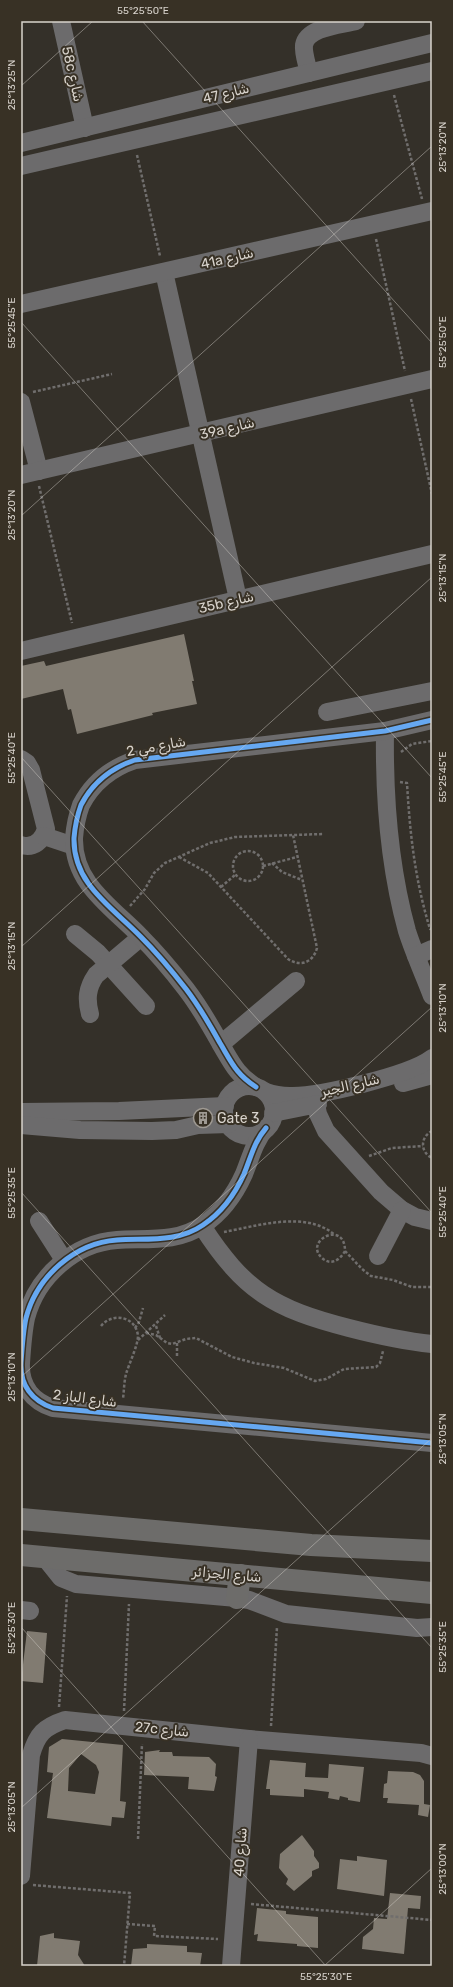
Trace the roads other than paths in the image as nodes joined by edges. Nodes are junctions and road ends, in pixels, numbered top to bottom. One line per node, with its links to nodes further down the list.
1 (61, 21): 6 (street, 58c شارع)
2 (356, 21): 5 (street)
3 (432, 43): 5 (street, شارع 47)
4 (432, 71): 8 (street, شارع 47)
5 (309, 73): 6 (street, شارع 47)
6 (85, 128): 7 (street, شارع 47)
7 (21, 143)
8 (21, 166)
9 (429, 212): 10 (street, 41a شارع)
10 (164, 272): 11 (street, 41a شارع); 14 (street)
11 (21, 304)
12 (432, 378): 14 (street, 39a شارع)
13 (25, 397): 15 (street)
14 (201, 434): 15 (street, 39a شارع); 17 (street)
15 (32, 473)
16 (432, 554): 17 (street, 35b شارع)
17 (238, 599): 18 (street, 35b شارع)
18 (21, 650)
19 (432, 691): 20 (street)
20 (366, 705): 21 (street); 23 (street)
21 (327, 712)
22 (432, 720): 23 (street, شارع مي 2)
23 (377, 732): 25 (street, شارع مي 2); 31 (street)
24 (21, 759): 26 (street)
25 (75, 826): 26 (street); 28 (street, شارع مي 2)
26 (44, 829): 27 (street); 28 (street)
27 (21, 845)
28 (74, 846): 30 (street, شارع مي 2)
29 (75, 934): 32 (street)
30 (141, 937): 32 (street); 37 (street, شارع مي 2)
31 (424, 952): 34 (street)
32 (109, 964): 35 (street); 36 (street)
33 (296, 981): 37 (street)
34 (432, 996)
35 (146, 1006)
36 (90, 1014)
37 (221, 1044): 39 (street, شارع مي 2)
38 (432, 1058): 41 (street, شارع الجير)
39 (232, 1066): 41 (street, شارع مي 2); 42 (street)
40 (432, 1075): 43 (street, شارع الجير)
41 (261, 1090): 42 (street); 46 (street)
42 (227, 1100): 44 (street); 48 (street)
43 (316, 1104): 46 (street, شارع الجير); 51 (street)
44 (179, 1108): 45 (street); 49 (street)
45 (21, 1112)
46 (270, 1121): 48 (street); 50 (street, شارع الباز 2)
47 (21, 1125): 49 (street)
48 (232, 1128): 49 (street); 50 (street)
49 (176, 1130)
50 (249, 1157): 54 (street, شارع الباز 2)
51 (402, 1210): 53 (street); 55 (street)
52 (39, 1221): 56 (street)
53 (432, 1222)
54 (205, 1231): 56 (street, شارع الباز 2); 57 (street)
55 (378, 1256)
56 (64, 1260): 58 (street, شارع الباز 2)
57 (432, 1344)
58 (23, 1390): 59 (street, شارع الباز 2)
59 (432, 1443)
60 (21, 1506): 62 (main road)
61 (21, 1519): 62 (main road)
62 (44, 1521): 63 (main road)
63 (432, 1551)
64 (21, 1556): 65 (main road, شارع الجزائر)
65 (45, 1558): 66 (main road, شارع الجزائر); 68 (street)
66 (240, 1575): 67 (main road, شارع الجزائر); 68 (main road)
67 (432, 1593)
68 (237, 1598): 69 (street)
69 (432, 1627)
70 (249, 1739): 71 (street, 27c شارع); 72 (street, 27c شارع); 73 (street, شارع 40)
71 (432, 1756)
72 (25, 1880)
73 (231, 1966)

